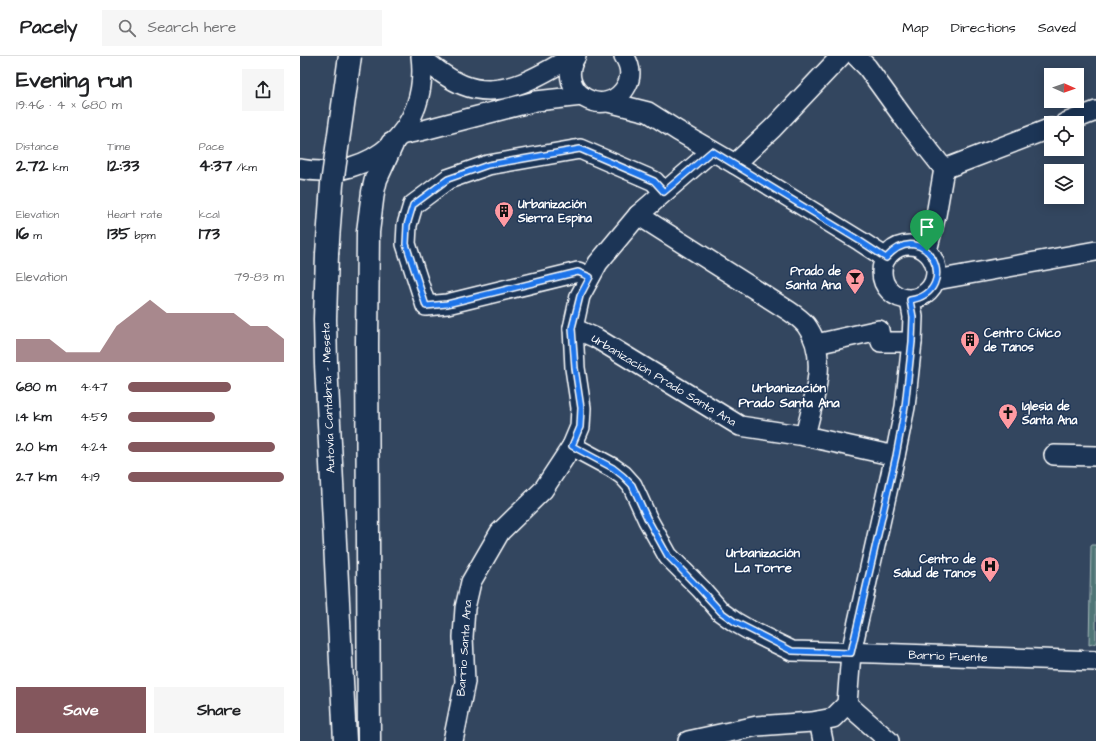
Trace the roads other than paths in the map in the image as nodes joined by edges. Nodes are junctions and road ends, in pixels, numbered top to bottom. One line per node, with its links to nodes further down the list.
1 (350, 56): 40 (highway, Autovía Cantabria - Meseta, bridge)
2 (573, 56): 6 (street)
3 (576, 56): 9 (street)
4 (841, 56): 17 (street)
5 (856, 56): 19 (street)
6 (422, 57): 15 (street)
7 (625, 57): 8 (street)
8 (629, 76): 10 (street); 12 (street)
9 (582, 96): 10 (street); 15 (street)
10 (608, 102): 12 (street)
11 (1096, 111): 13 (street)
12 (648, 112): 16 (street)
13 (1083, 116)
14 (1044, 131): 19 (street)
15 (396, 139): 18 (street); 41 (highway)
16 (712, 151): 17 (street); 20 (street, Barrio Santa Ana)
17 (735, 164): 24 (street)
18 (300, 169)
19 (944, 169): 22 (street)
20 (664, 192): 21 (street, Barrio Santa Ana); 25 (street)
21 (638, 215): 25 (street, Barrio Santa Ana); 30 (street)
22 (927, 251): 24 (street); 26 (street)
23 (1096, 251): 26 (street)
24 (886, 258): 27 (street)
25 (590, 277): 28 (street, Barrio Santa Ana)
26 (936, 280): 27 (street)
27 (910, 300): 29 (street)
28 (572, 328): 31 (street, Urbanización Prado Santa Ana); 32 (street, Barrio Santa Ana)
29 (912, 342): 30 (street); 34 (street)
30 (816, 344): 31 (street)
31 (805, 436): 34 (street, Urbanización Prado Santa Ana)
32 (572, 446): 36 (street, Barrio Fuente); 42 (street, Barrio Santa Ana)
33 (1054, 455): 35 (street)
34 (896, 456): 36 (street)
35 (1096, 456)
36 (851, 653): 37 (street, Barrio Fuente); 38 (street)
37 (1096, 661)
38 (848, 704): 39 (street); 45 (street)
39 (819, 721): 43 (street); 44 (street)
40 (345, 741)
41 (369, 741)
42 (453, 741)
43 (688, 741)
44 (823, 741)
45 (889, 741)

